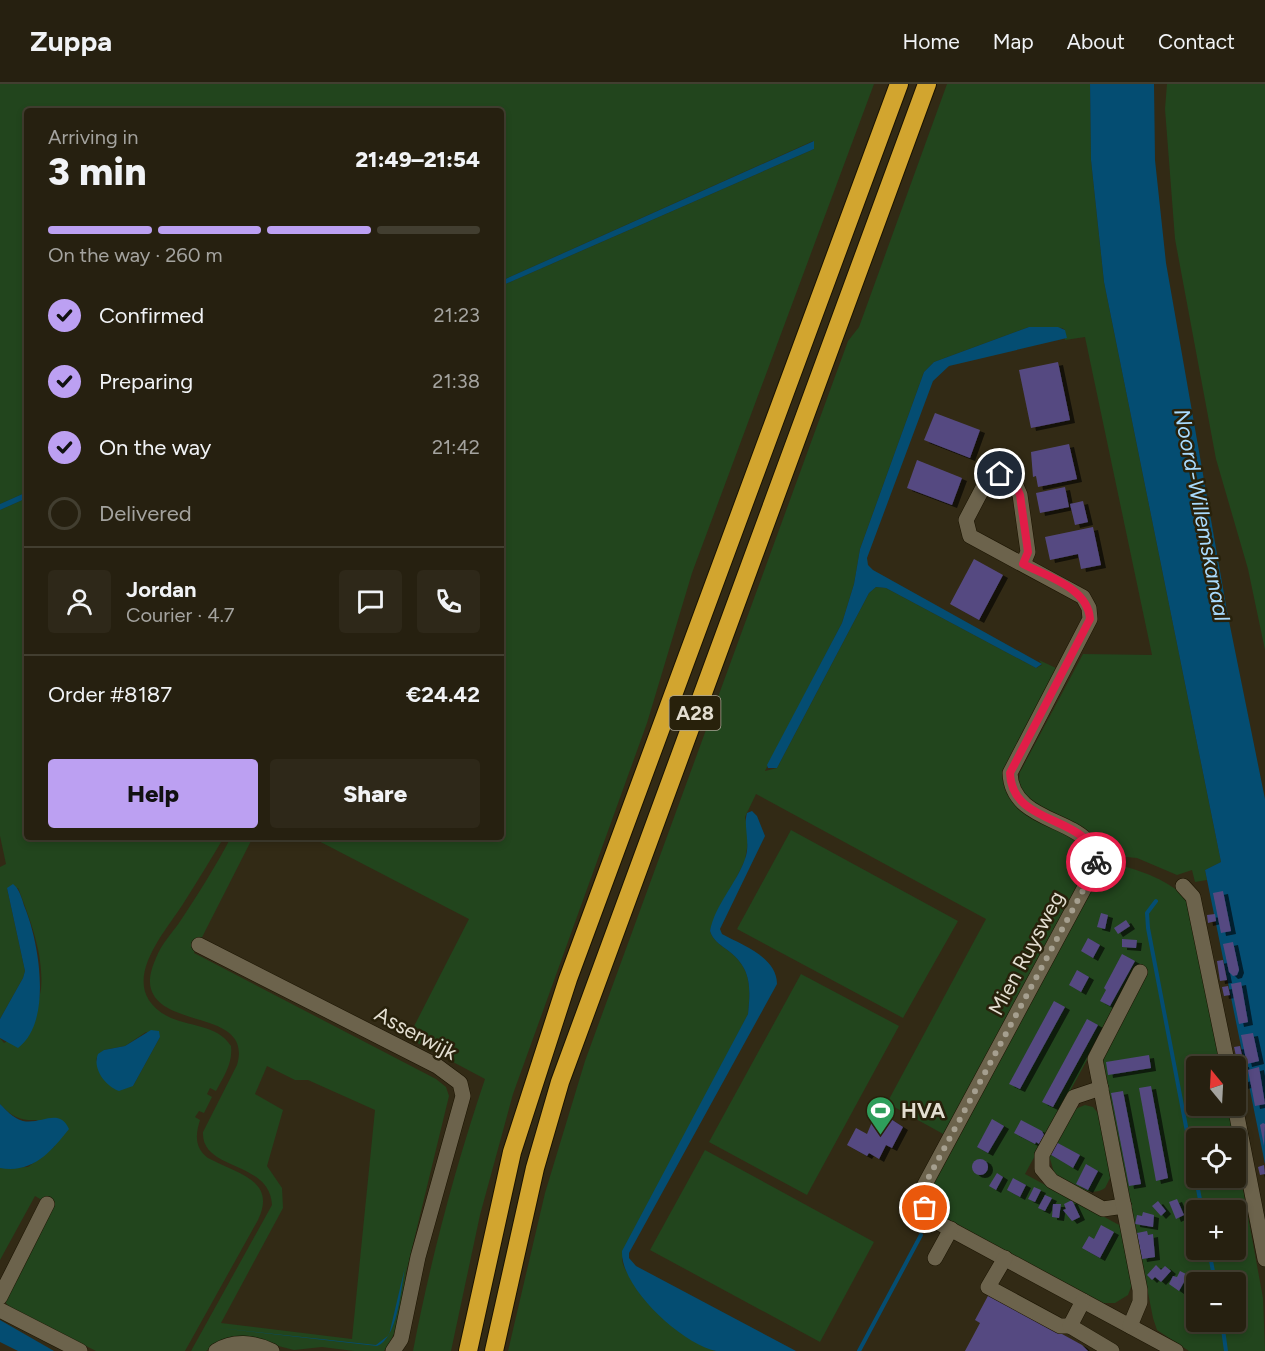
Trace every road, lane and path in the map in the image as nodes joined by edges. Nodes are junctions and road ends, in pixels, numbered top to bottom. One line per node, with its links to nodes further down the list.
1 (899, 84): 25 (highway, A28)
2 (927, 84): 26 (highway, A28)
3 (1023, 564): 3 (street, Mien Ruysweg); 12 (street, Mien Ruysweg)
4 (1183, 886): 7 (street)
5 (198, 945): 24 (street, Asserwijk)
6 (1140, 972): 8 (street)
7 (1226, 1056)
8 (1101, 1088): 11 (street); 11 (street)
9 (1237, 1116): 15 (street)
10 (47, 1204): 16 (street)
11 (1124, 1206): 20 (street)
12 (951, 1229): 13 (street); 14 (street, Mien Ruysweg)
13 (935, 1258)
14 (1005, 1258): 17 (street, Mien Ruysweg); 19 (street)
15 (1265, 1259)
16 (0, 1297)
17 (1083, 1301): 19 (street); 20 (street, Mien Ruysweg)
18 (0, 1310): 21 (street)
19 (1070, 1326): 27 (street)
20 (1130, 1326): 28 (street, Mien Ruysweg)
21 (80, 1351)
22 (216, 1351): 23 (street)
23 (272, 1351)
24 (393, 1351)
25 (468, 1351)
26 (494, 1351)
27 (1112, 1351)
28 (1176, 1351)

